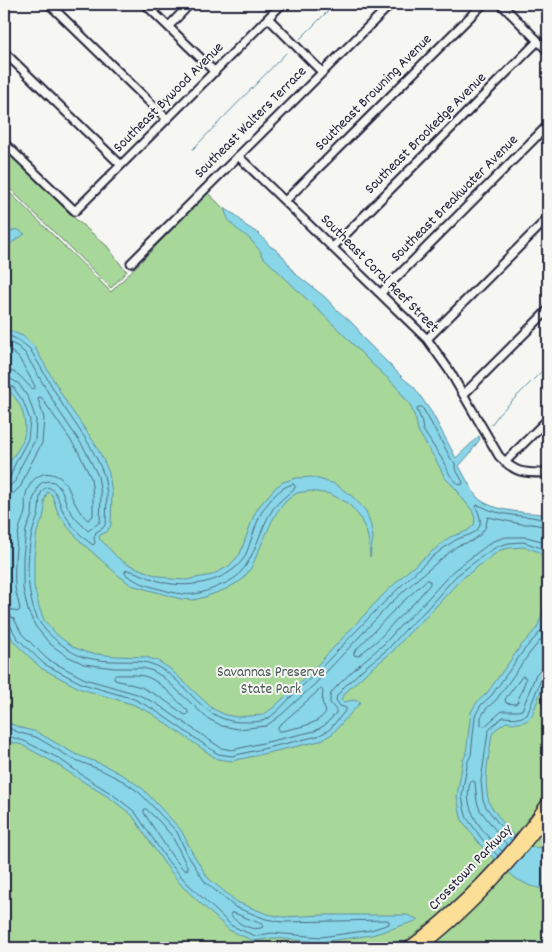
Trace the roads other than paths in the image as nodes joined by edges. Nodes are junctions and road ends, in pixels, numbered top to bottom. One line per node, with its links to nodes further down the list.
1 (49, 4): 15 (street)
2 (145, 4): 9 (street)
3 (190, 4): 9 (street)
4 (282, 4): 8 (street, Southeast Bywood Avenue)
5 (391, 4): 14 (street, Southeast Walters Terrace)
6 (483, 4): 20 (street, Southeast Browning Avenue)
7 (502, 4): 10 (street)
8 (268, 18): 13 (street, Southeast Bywood Avenue); 14 (street)
9 (169, 26): 13 (street)
10 (538, 41): 11 (street); 22 (street, Southeast Brookedge Avenue)
11 (548, 51)
12 (4, 52): 19 (street)
13 (215, 72): 15 (street, Southeast Bywood Avenue)
14 (322, 72): 18 (street, Southeast Walters Terrace)
15 (167, 119): 19 (street, Southeast Bywood Avenue)
16 (548, 125): 24 (street, Southeast Breakwater Avenue)
17 (4, 143): 19 (street, Southeast Bywood Avenue)
18 (238, 156): 20 (street, Southeast Coral Reef Street); 23 (street, Southeast Walters Terrace)
19 (121, 165)
20 (285, 201): 22 (street, Southeast Coral Reef Street)
21 (548, 218): 26 (street)
22 (333, 247): 24 (street, Southeast Coral Reef Street)
23 (132, 263)
24 (381, 293): 26 (street, Southeast Coral Reef Street)
25 (548, 310): 27 (street)
26 (427, 339): 27 (street, Southeast Coral Reef Street)
27 (464, 394): 29 (street, Southeast Coral Reef Street)
28 (548, 419): 29 (street)
29 (505, 462): 30 (street, Southeast Coral Reef Street)
30 (548, 474)
31 (548, 801): 33 (main road, Crosstown Parkway)
32 (548, 815): 34 (main road, Crosstown Parkway)
33 (407, 948)
34 (421, 948)

